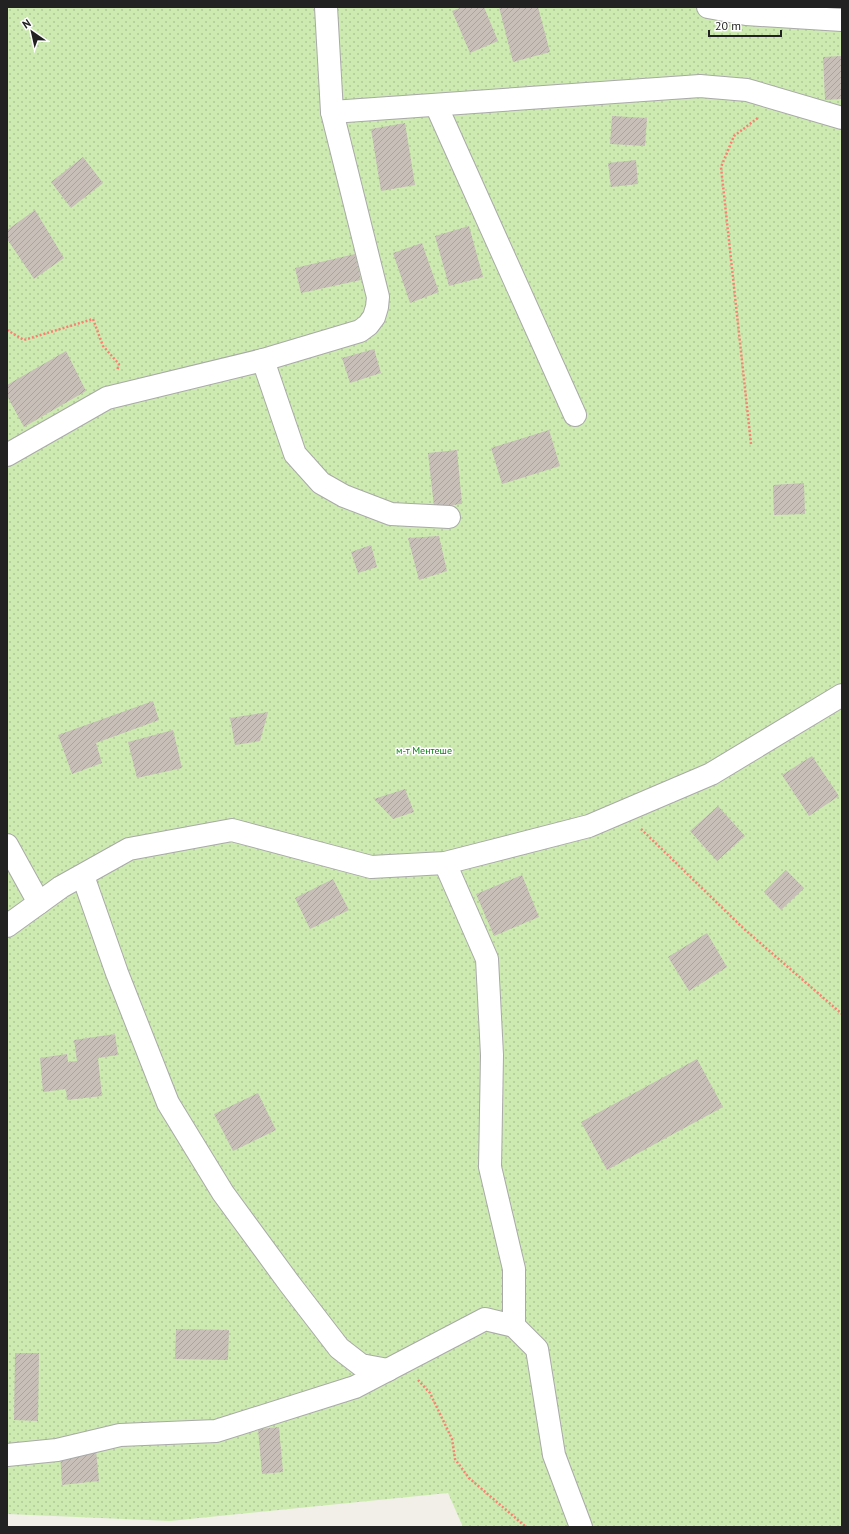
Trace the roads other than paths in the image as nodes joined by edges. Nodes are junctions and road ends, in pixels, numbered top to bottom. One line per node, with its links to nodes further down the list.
1 (326, 7): 5 (street)
2 (708, 7): 3 (street)
3 (842, 20)
4 (436, 105): 5 (street); 6 (street); 8 (street)
5 (332, 112): 7 (street)
6 (842, 118)
7 (264, 360): 9 (street); 10 (street)
8 (575, 415)
9 (7, 455)
10 (449, 517)
11 (842, 695): 13 (street)
12 (7, 845): 15 (street)
13 (445, 863): 14 (street); 17 (street)
14 (83, 876): 15 (street); 18 (street)
15 (39, 903): 16 (street)
16 (7, 926)
17 (514, 1326): 18 (street); 20 (street)
18 (395, 1366): 19 (street)
19 (7, 1455)
20 (581, 1527)

